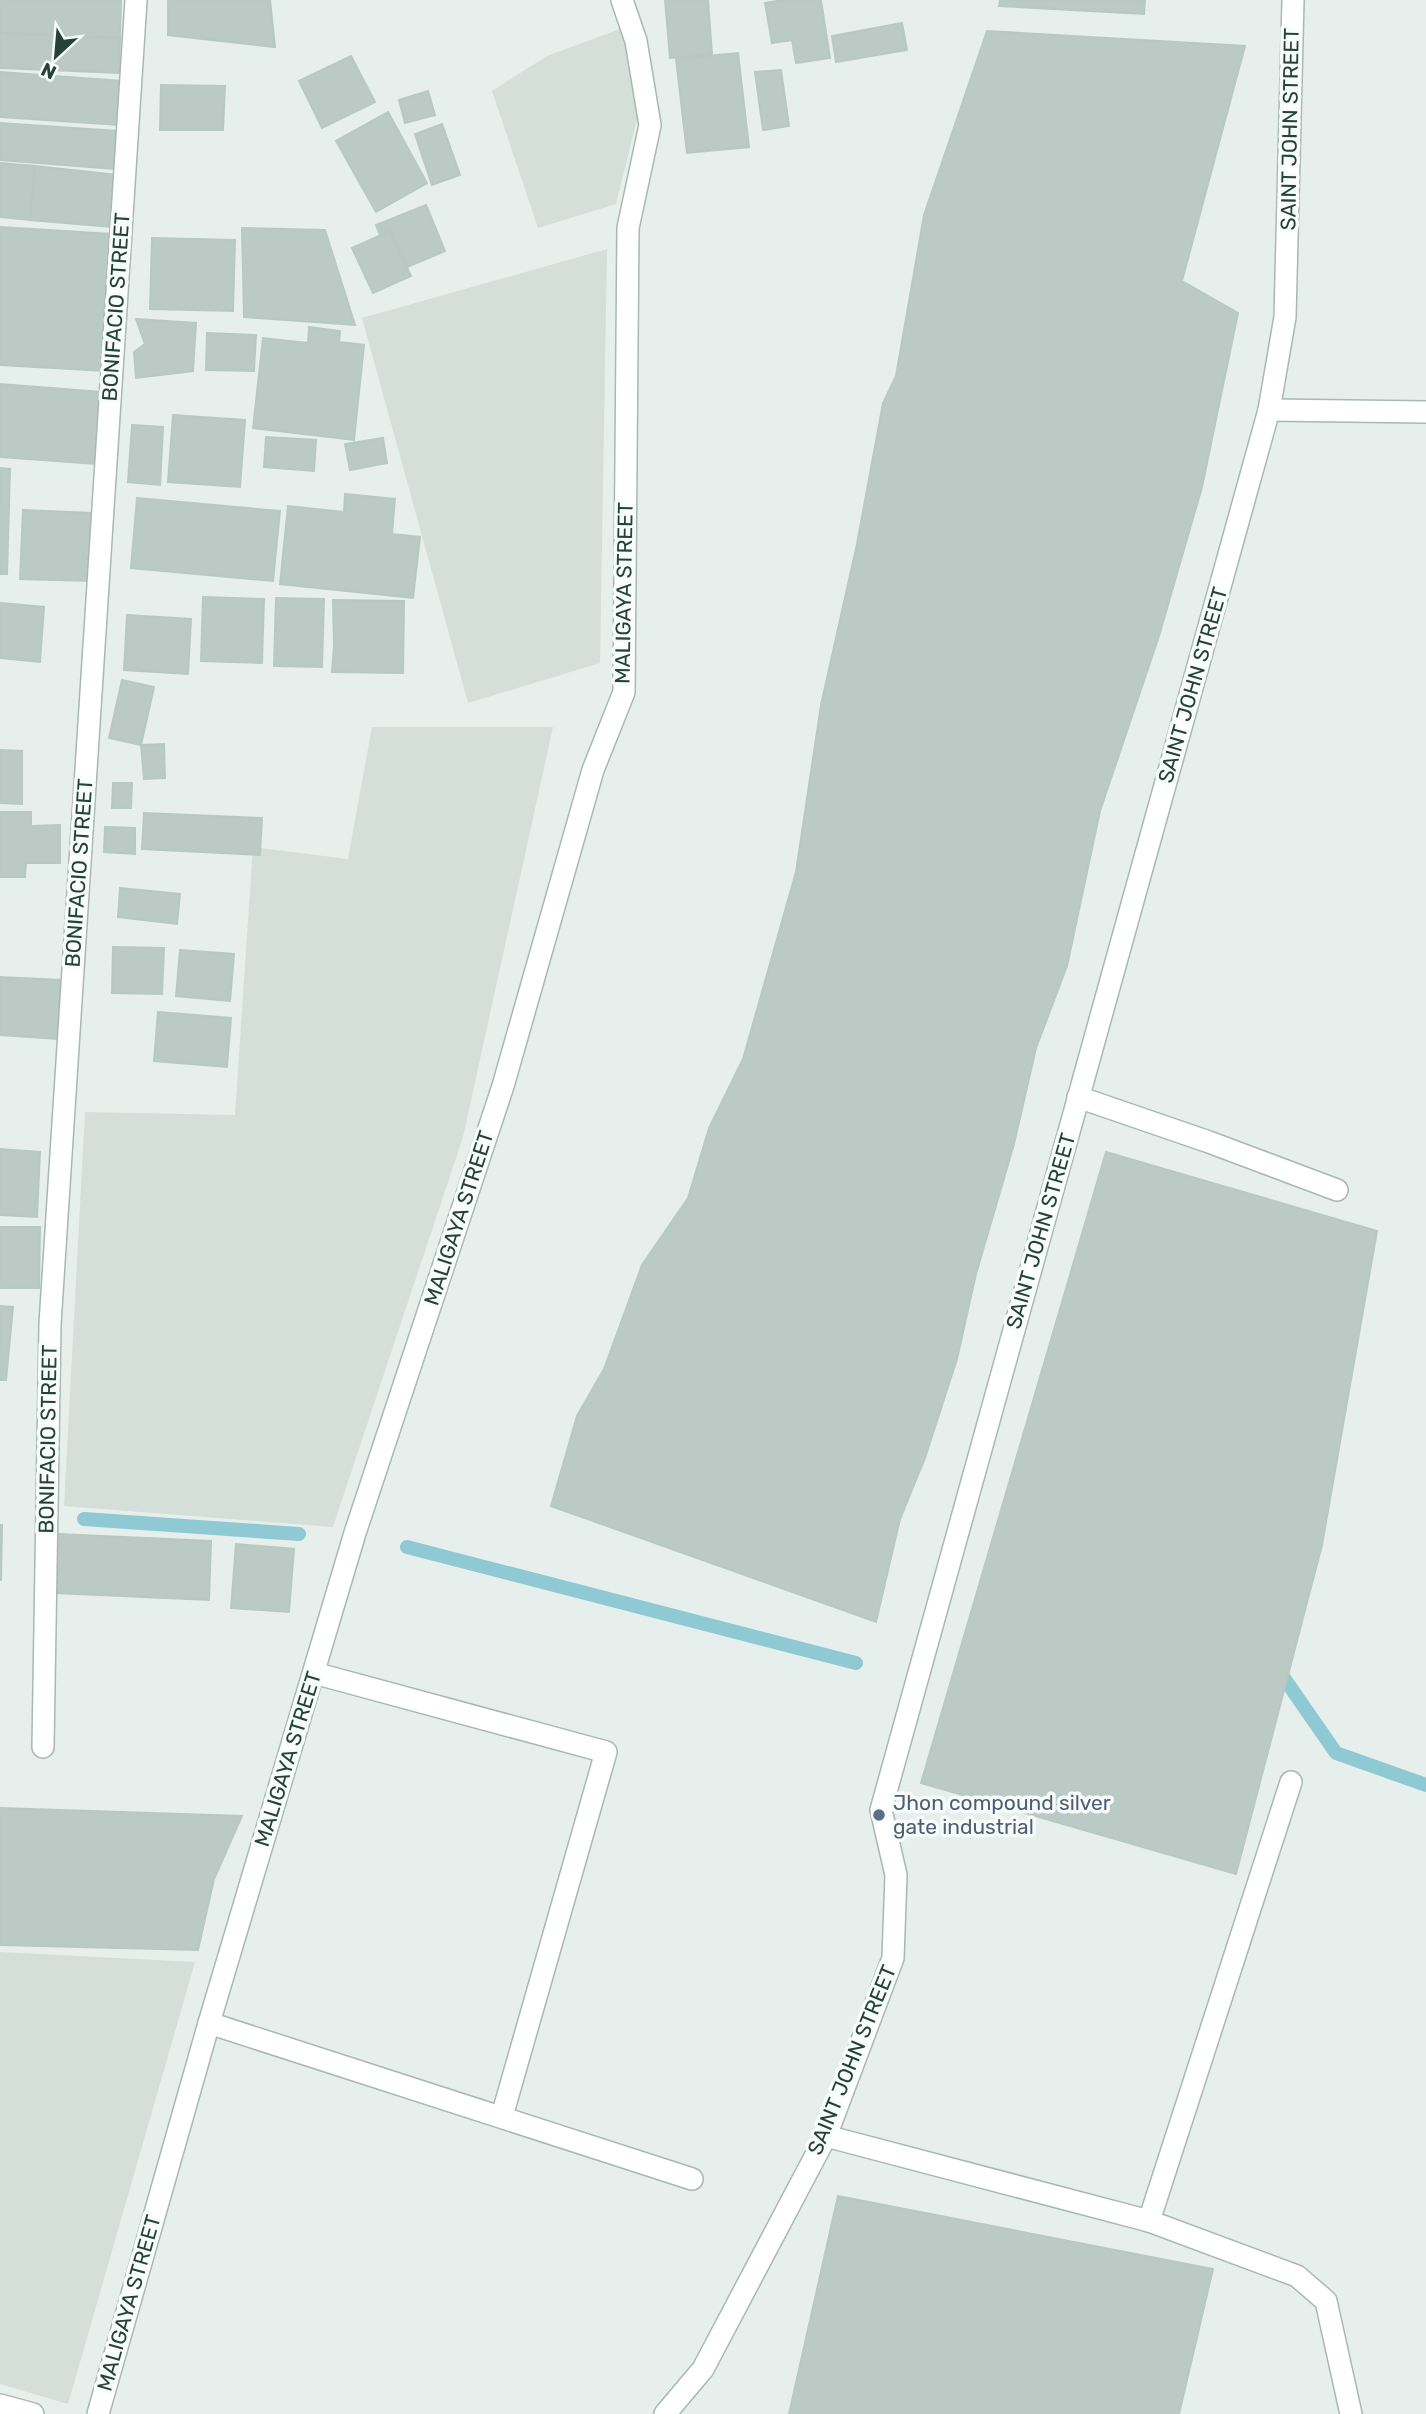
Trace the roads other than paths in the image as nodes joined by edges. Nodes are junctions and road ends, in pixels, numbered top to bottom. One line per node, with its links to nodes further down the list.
1 (136, 0): 9 (street, BONIFACIO STREET)
2 (622, 0): 8 (street, MALIGAYA STREET)
3 (1293, 0): 4 (street, SAINT JOHN STREET)
4 (1269, 410): 5 (street); 6 (street, SAINT JOHN STREET)
5 (1426, 412)
6 (1078, 1097): 7 (street); 13 (street, SAINT JOHN STREET)
7 (1337, 1190)
8 (314, 1673): 11 (street, MALIGAYA STREET); 12 (street)
9 (43, 1747)
10 (1291, 1782): 15 (street)
11 (209, 2023): 12 (street); 18 (street, MALIGAYA STREET)
12 (502, 2116): 14 (street)
13 (826, 2136): 15 (street); 19 (street, SAINT JOHN STREET)
14 (692, 2179)
15 (1149, 2221): 20 (street)
16 (0, 2405): 17 (street)
17 (33, 2414)
18 (98, 2414)
19 (665, 2414)
20 (1352, 2414)

